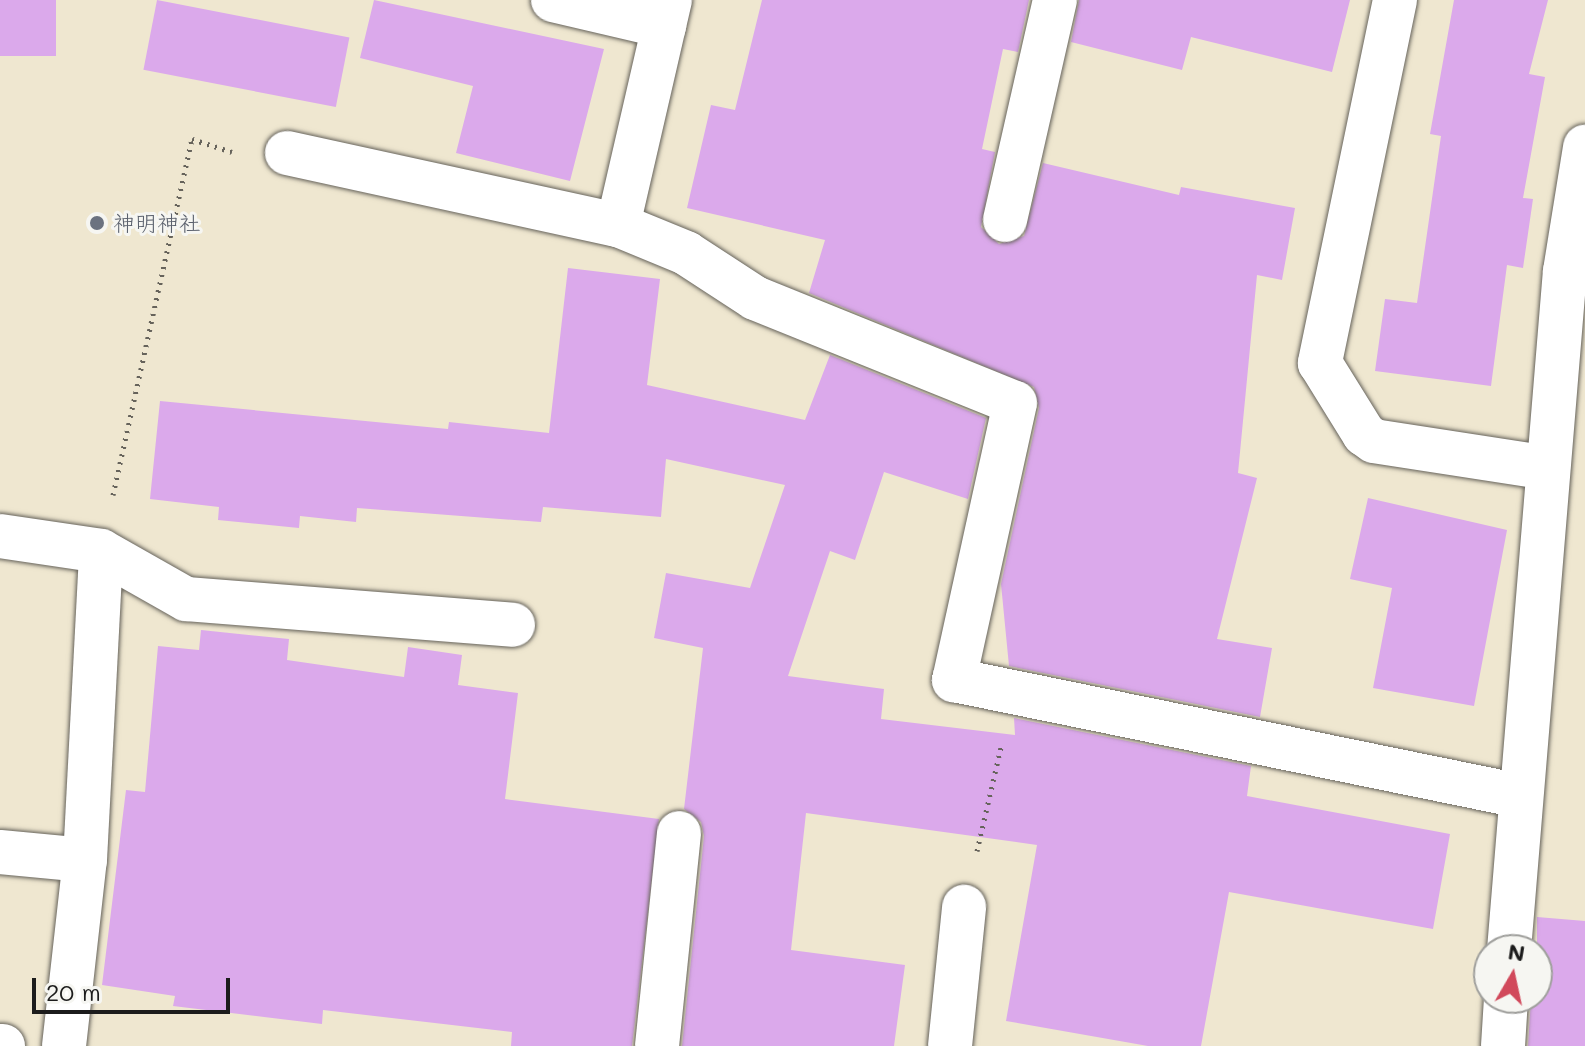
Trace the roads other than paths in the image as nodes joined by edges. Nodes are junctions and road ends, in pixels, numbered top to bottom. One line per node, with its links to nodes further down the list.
1 (553, 0): 4 (street)
2 (1055, 0): 7 (street)
3 (1395, 0): 9 (street)
4 (667, 13): 8 (street)
5 (1585, 147): 9 (street)
6 (287, 153): 8 (street)
7 (1005, 220)
8 (618, 225): 13 (street)
9 (1548, 468): 13 (street)
10 (0, 536): 11 (street)
11 (101, 551): 12 (street); 16 (street)
12 (513, 625)
13 (1520, 796): 18 (street)
14 (679, 833): 21 (street)
15 (0, 852): 16 (street)
16 (85, 860): 20 (street)
17 (964, 907): 22 (street)
18 (1510, 934)
19 (1505, 1014): 23 (street)
20 (64, 1046)
21 (657, 1046)
22 (950, 1046)
23 (1503, 1046)

